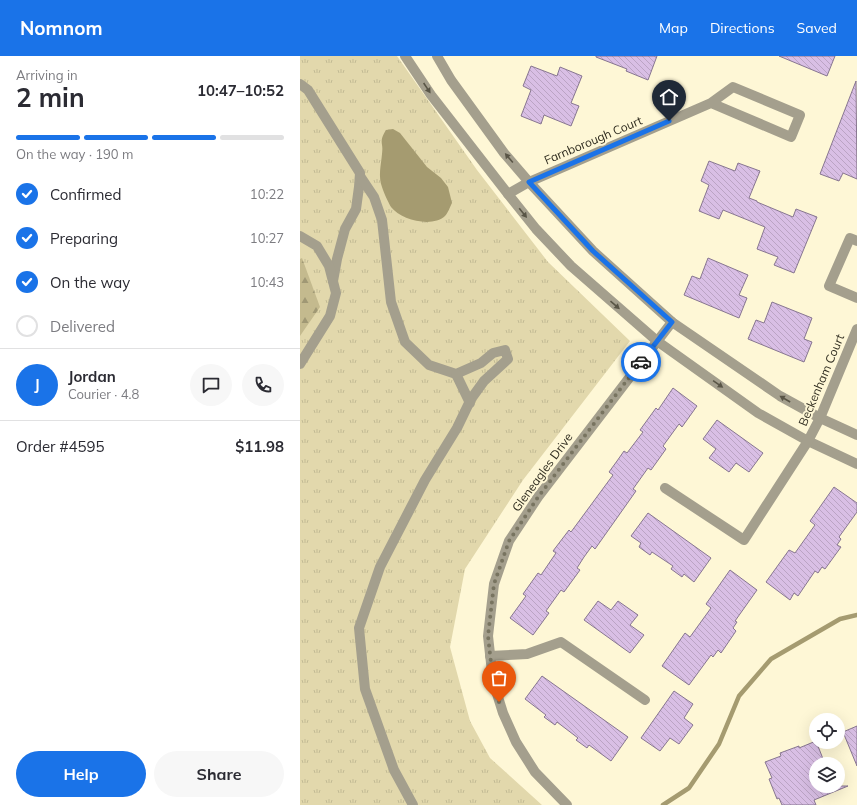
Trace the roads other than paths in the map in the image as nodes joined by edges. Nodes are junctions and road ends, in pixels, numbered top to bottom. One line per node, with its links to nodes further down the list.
1 (405, 56): 7 (street, one-way to 7)
2 (437, 56): 6 (street, one-way to 2)
3 (300, 84): 5 (street)
4 (711, 103): 4 (street, Farnborough Court); 6 (street, Farnborough Court)
5 (360, 176): 10 (street); 16 (street)
6 (529, 182): 7 (street, Farnborough Court); 12 (street)
7 (508, 194): 14 (street, one-way to 14)
8 (300, 236): 10 (street)
9 (857, 241): 11 (street)
10 (333, 281): 15 (street)
11 (857, 298)
12 (672, 322): 14 (street, Gleneagles Drive); 18 (street, one-way to 12)
13 (857, 329): 18 (street, Beckenham Court)
14 (657, 341): 20 (street, one-way to 20); 23 (street, Gleneagles Drive)
15 (300, 364)
16 (456, 374): 17 (street); 17 (street)
17 (470, 403): 25 (street)
18 (820, 418): 19 (street); 20 (street, Beckenham Court)
19 (857, 435)
20 (808, 441): 21 (street); 22 (street, Beckenham Court)
21 (857, 464)
22 (665, 488)
23 (490, 656): 24 (street); 26 (street, Gleneagles Drive)
24 (645, 700)
25 (413, 805)
26 (567, 805)

